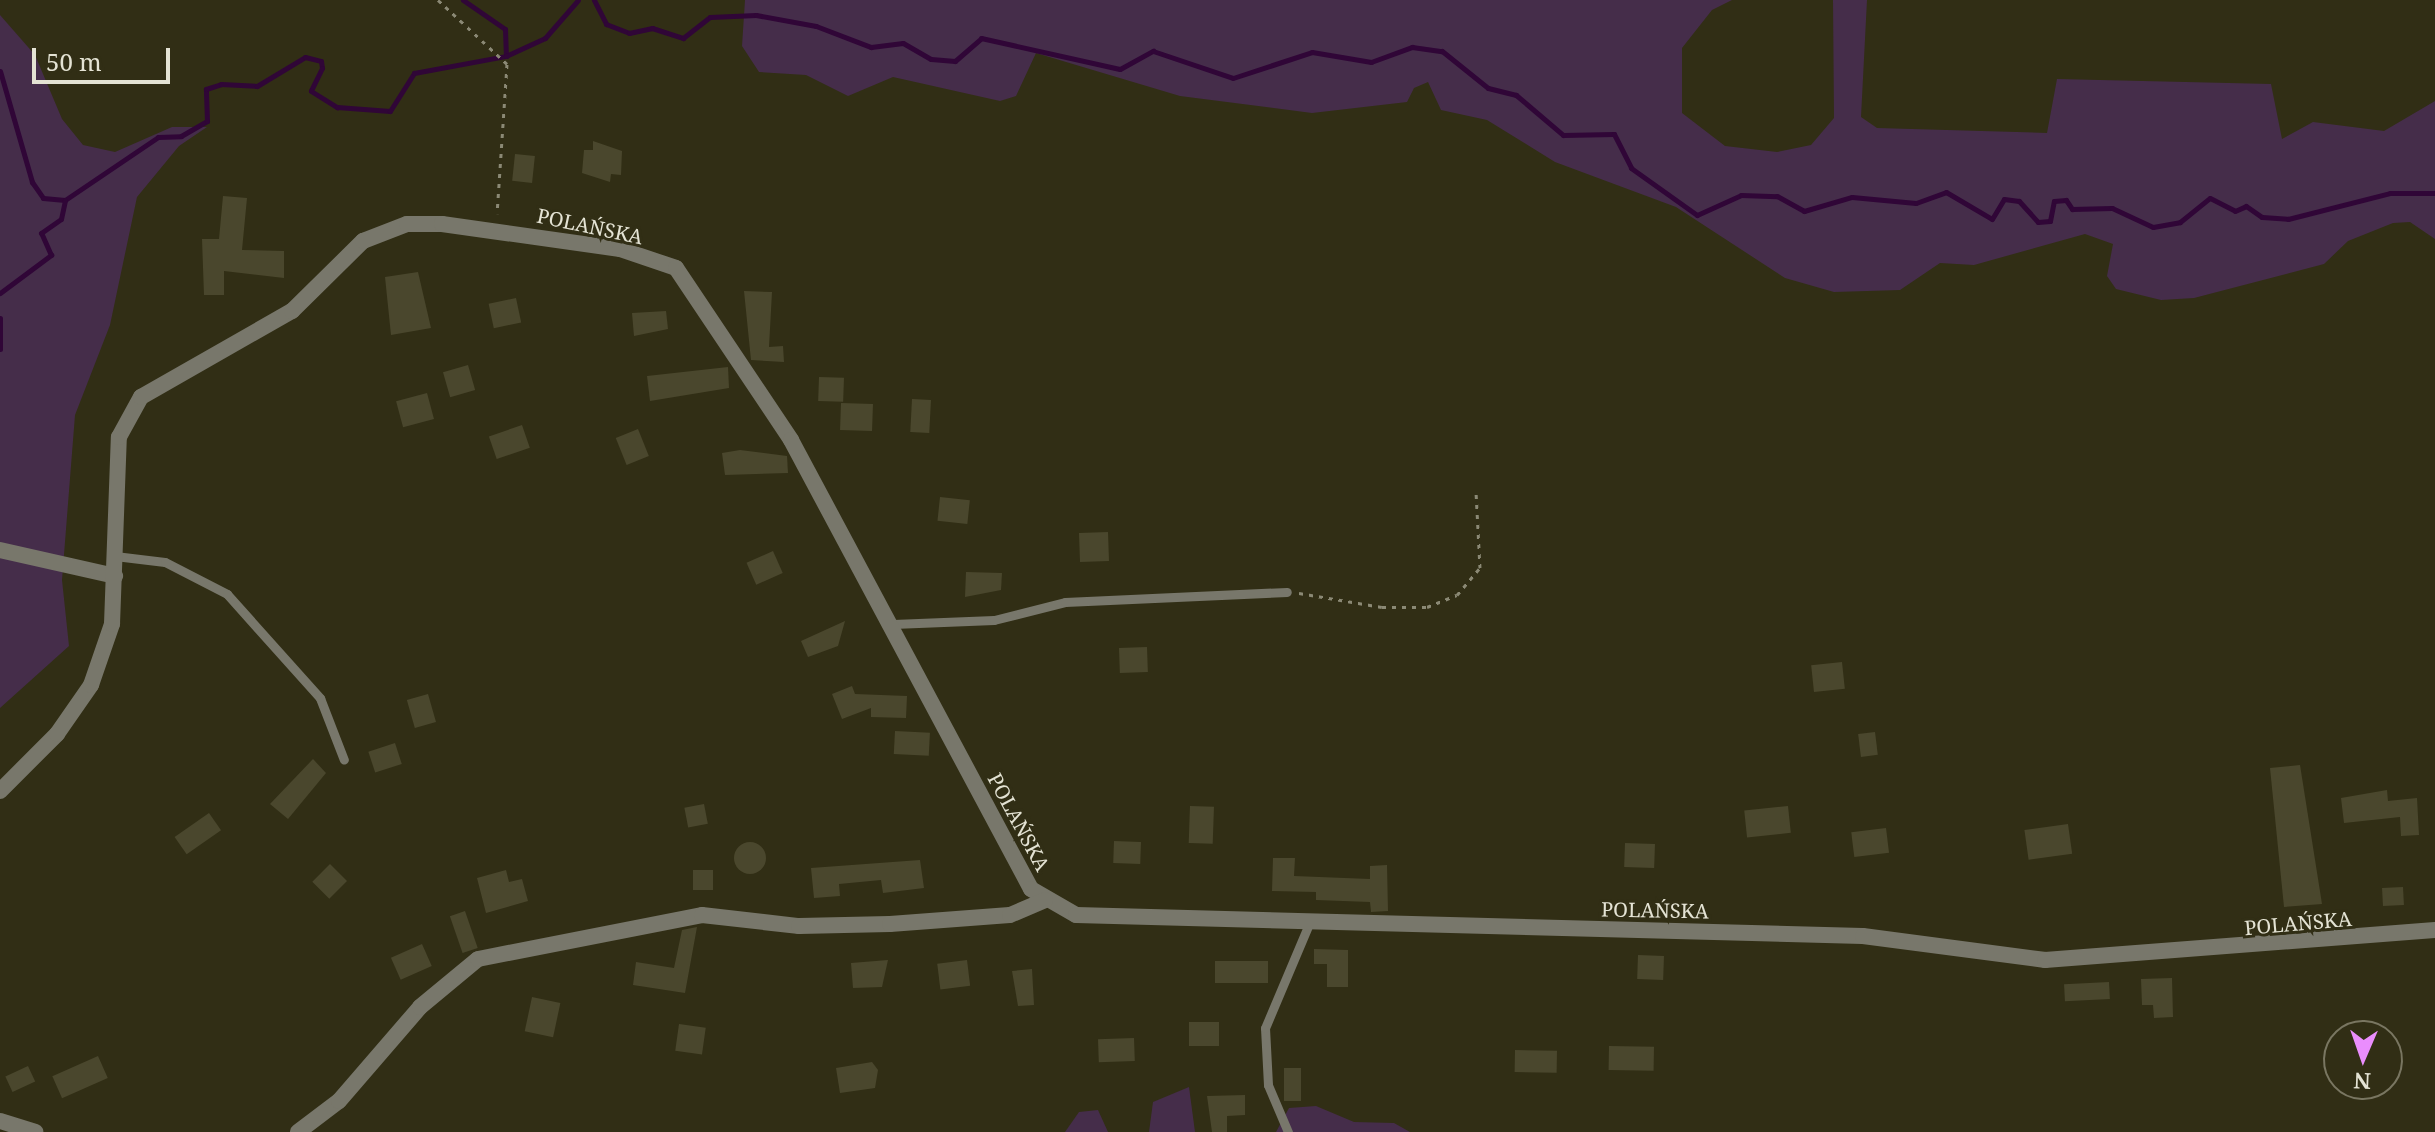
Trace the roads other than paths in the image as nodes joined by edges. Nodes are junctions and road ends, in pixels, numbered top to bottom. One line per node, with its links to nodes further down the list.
1 (0, 550): 3 (street)
2 (115, 556): 3 (street, POLAŃSKA); 5 (street, POLAŃSKA); 6 (lane)
3 (115, 576): 7 (street, POLAŃSKA)
4 (1287, 592): 5 (lane)
5 (893, 624): 8 (street, POLAŃSKA)
6 (344, 760)
7 (0, 791)
8 (1045, 900): 9 (street, POLAŃSKA); 13 (street)
9 (1311, 919): 10 (street, POLAŃSKA); 14 (lane)
10 (2435, 930)
11 (0, 1121): 12 (street)
12 (35, 1132)
13 (298, 1132)
14 (1288, 1132)

